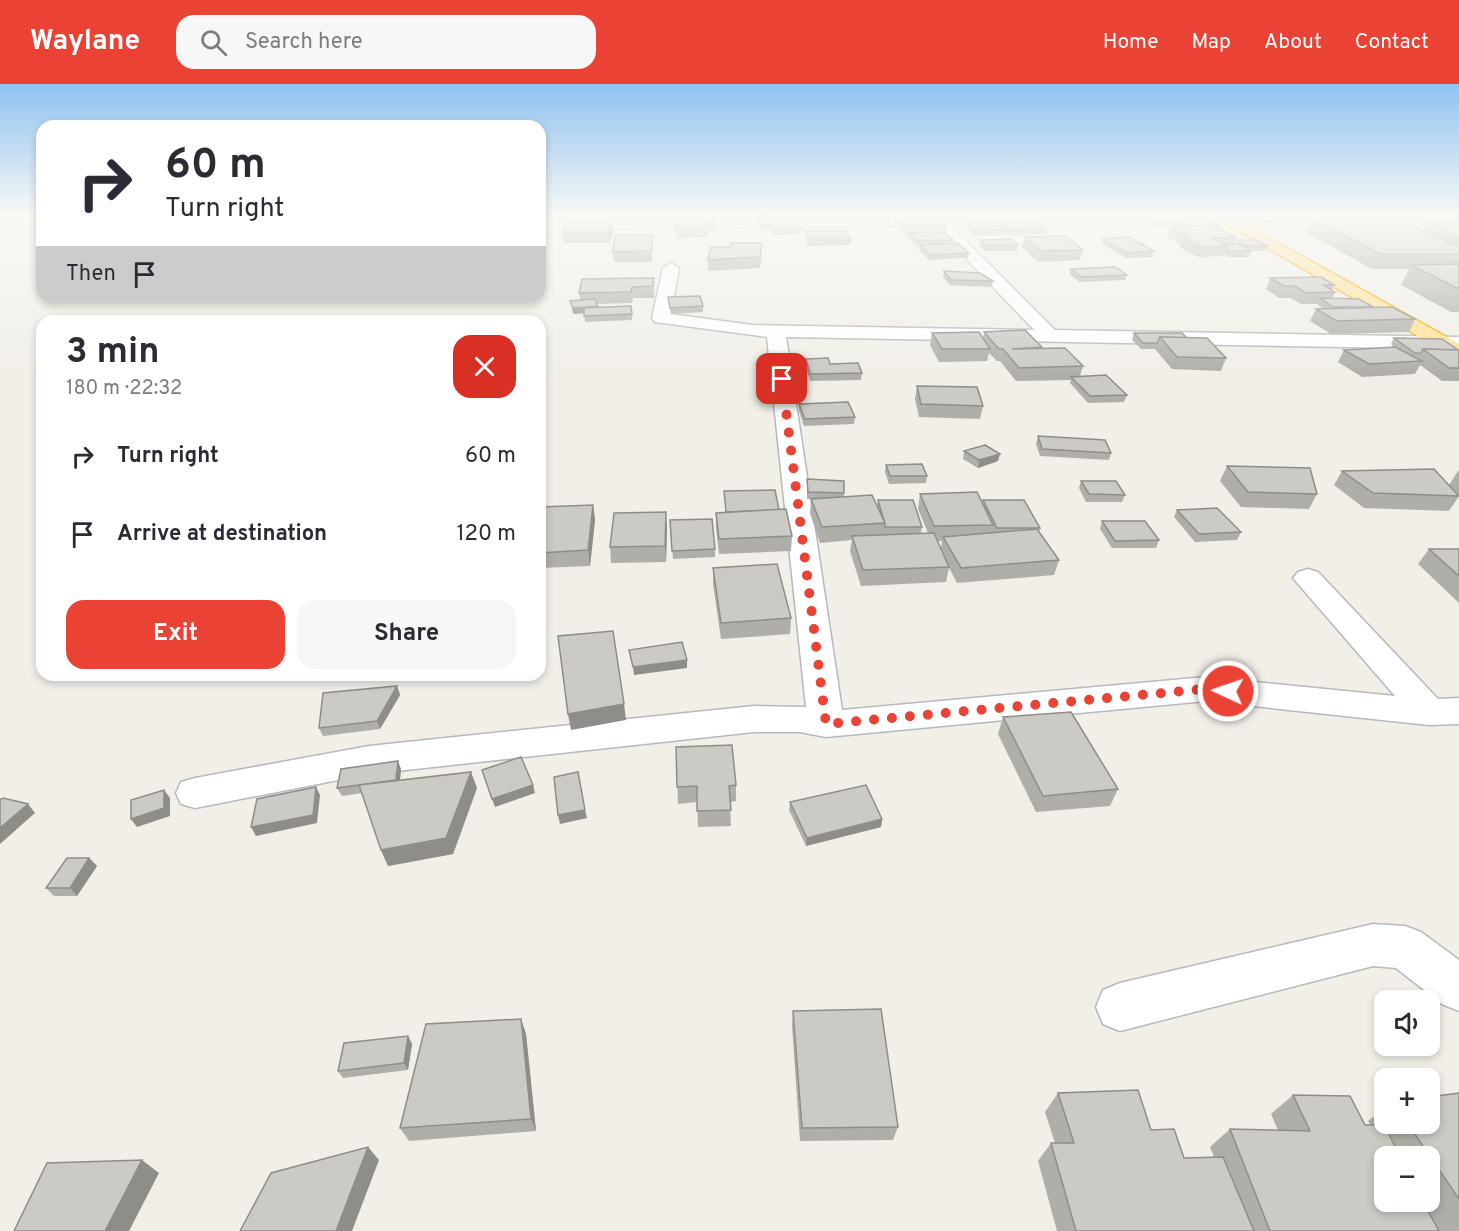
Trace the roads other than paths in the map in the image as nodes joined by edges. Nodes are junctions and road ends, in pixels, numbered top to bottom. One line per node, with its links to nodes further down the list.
1 (670, 270): 4 (street)
2 (985, 270): 5 (street)
3 (1316, 270): 6 (highway)
4 (776, 333): 5 (street); 9 (street)
5 (1051, 337): 6 (street)
6 (1454, 346)
7 (1308, 578): 8 (street)
8 (1444, 711): 9 (street)
9 (826, 724): 10 (street)
10 (195, 793)
11 (1459, 988): 12 (street)
12 (1120, 1007)

